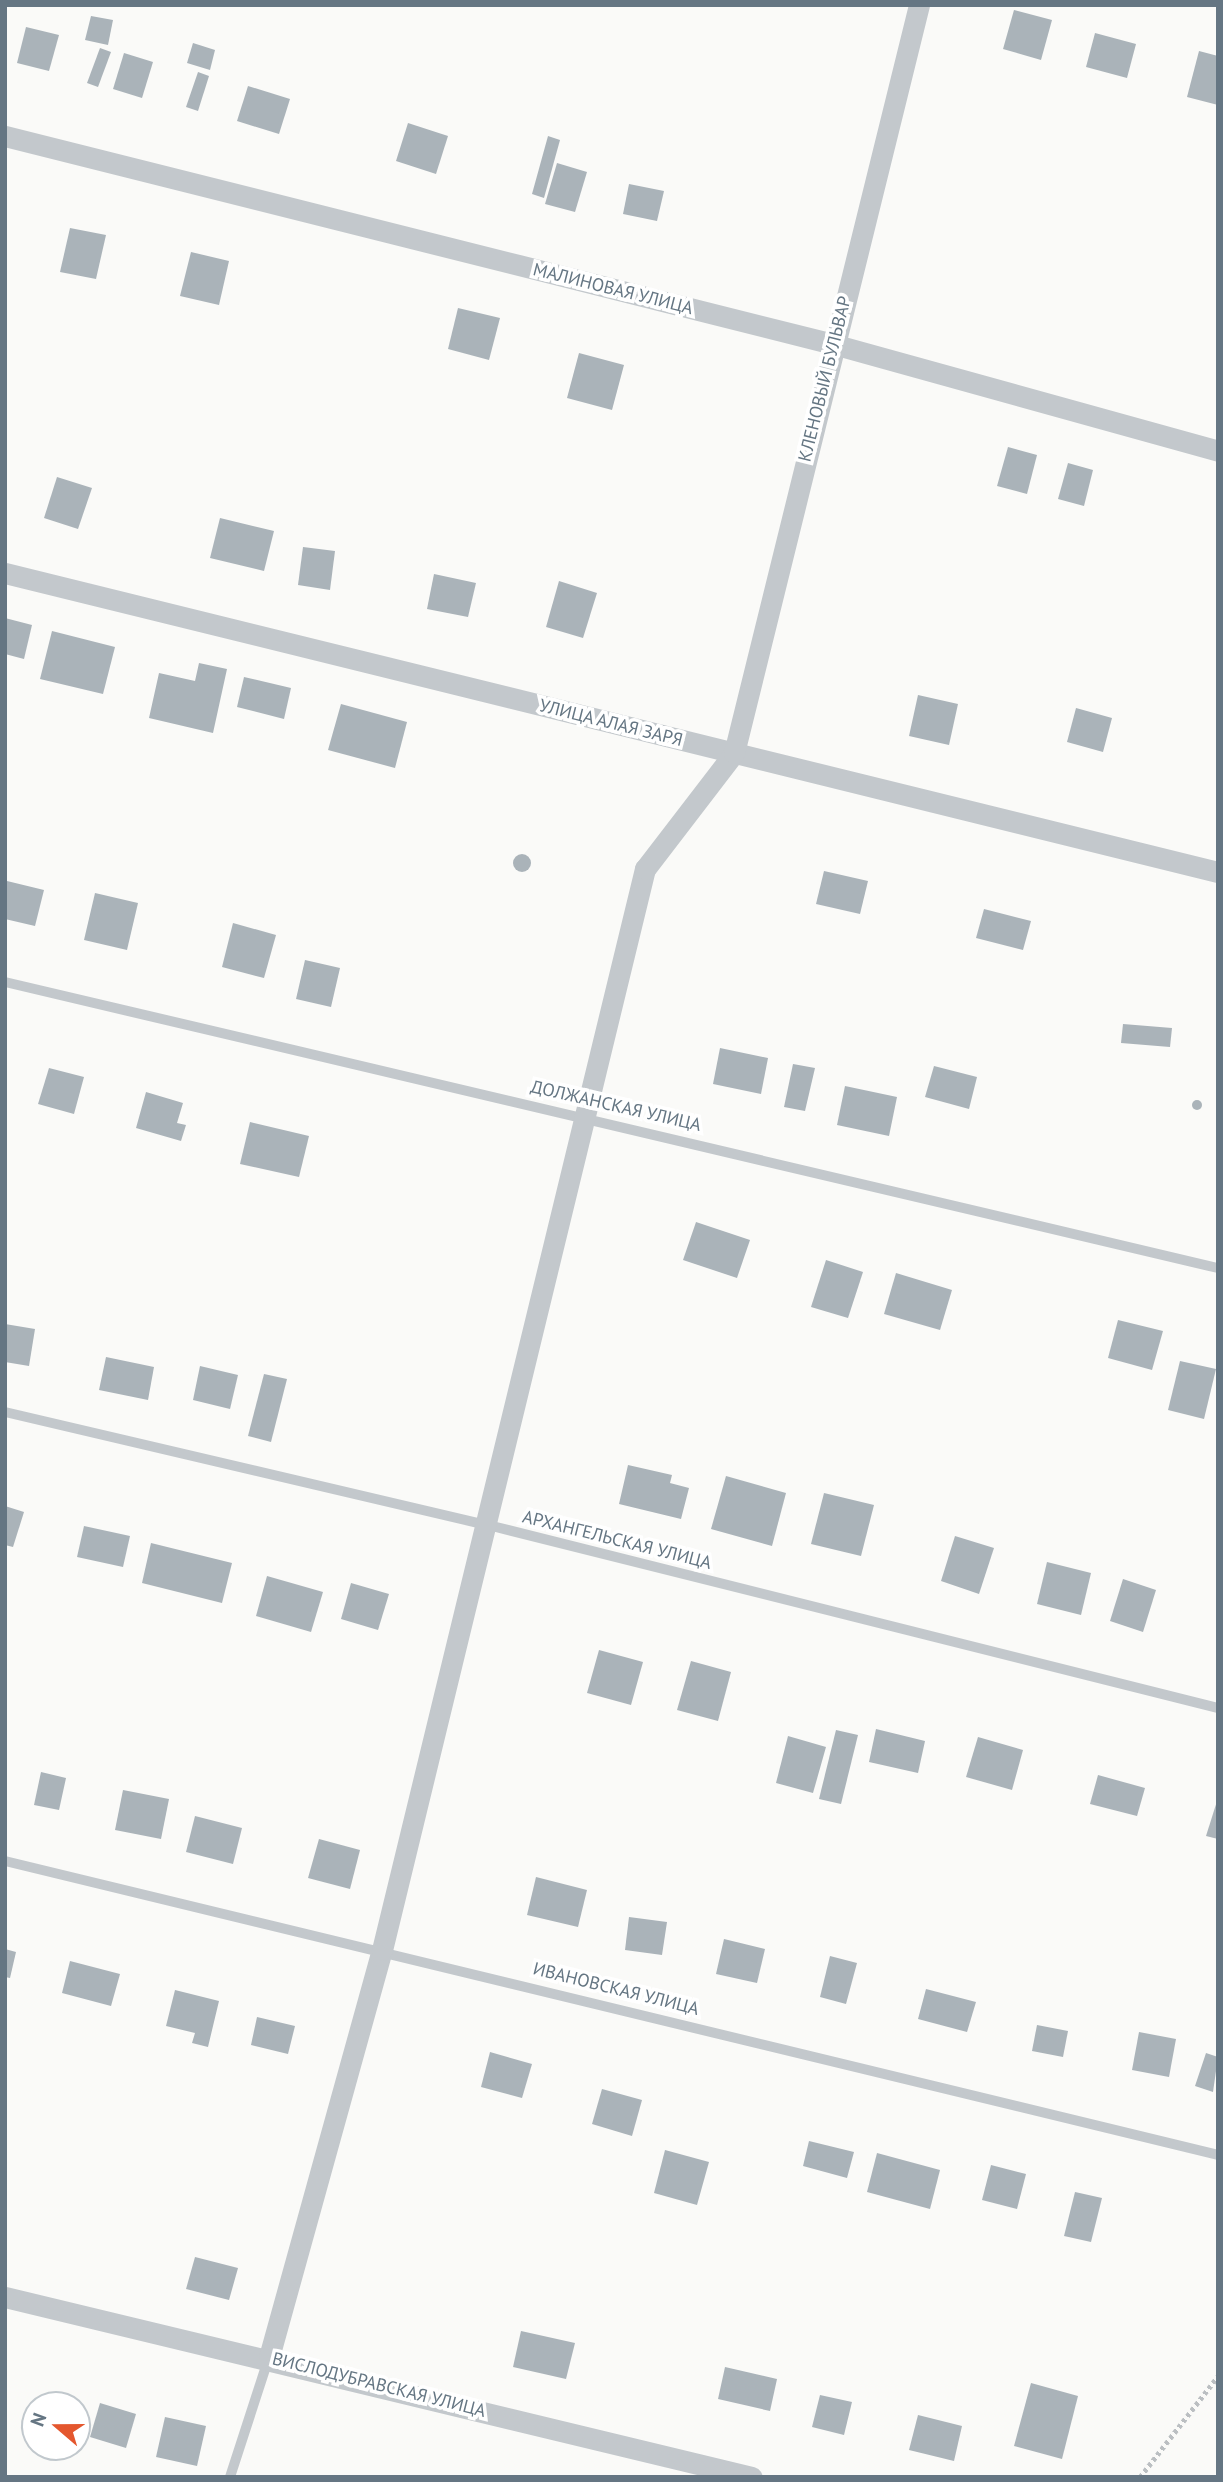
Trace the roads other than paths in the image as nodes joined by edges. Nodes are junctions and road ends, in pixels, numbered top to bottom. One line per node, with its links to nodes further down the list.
1 (919, 5): 3 (street, КЛЕНОВЫЙ БУЛЬВАР)
2 (5, 136): 3 (street, МАЛИНОВАЯ УЛИЦА)
3 (833, 344): 4 (street, МАЛИНОВАЯ УЛИЦА); 6 (street, КЛЕНОВЫЙ БУЛЬВАР)
4 (1218, 452)
5 (5, 573): 6 (street, УЛИЦА АЛАЯ ЗАРЯ)
6 (734, 753): 7 (street, УЛИЦА АЛАЯ ЗАРЯ); 9 (street)
7 (1218, 872)
8 (5, 982): 9 (lane, ДОЛЖАНСКАЯ УЛИЦА)
9 (583, 1116): 10 (lane, ДОЛЖАНСКАЯ УЛИЦА); 12 (street)
10 (1218, 1268)
11 (5, 1412): 12 (lane, АРХАНГЕЛЬСКАЯ УЛИЦА)
12 (488, 1525): 13 (lane, АРХАНГЕЛЬСКАЯ УЛИЦА); 15 (street)
13 (1218, 1708)
14 (5, 1861): 15 (lane, ИВАНОВСКАЯ УЛИЦА)
15 (382, 1950): 16 (lane, ИВАНОВСКАЯ УЛИЦА); 18 (street)
16 (1218, 2155)
17 (5, 2297): 18 (street, ВИСЛОДУБРАВСКАЯ УЛИЦА)
18 (269, 2357): 19 (lane); 20 (street, ВИСЛОДУБРАВСКАЯ УЛИЦА)
19 (230, 2477)
20 (752, 2477)

